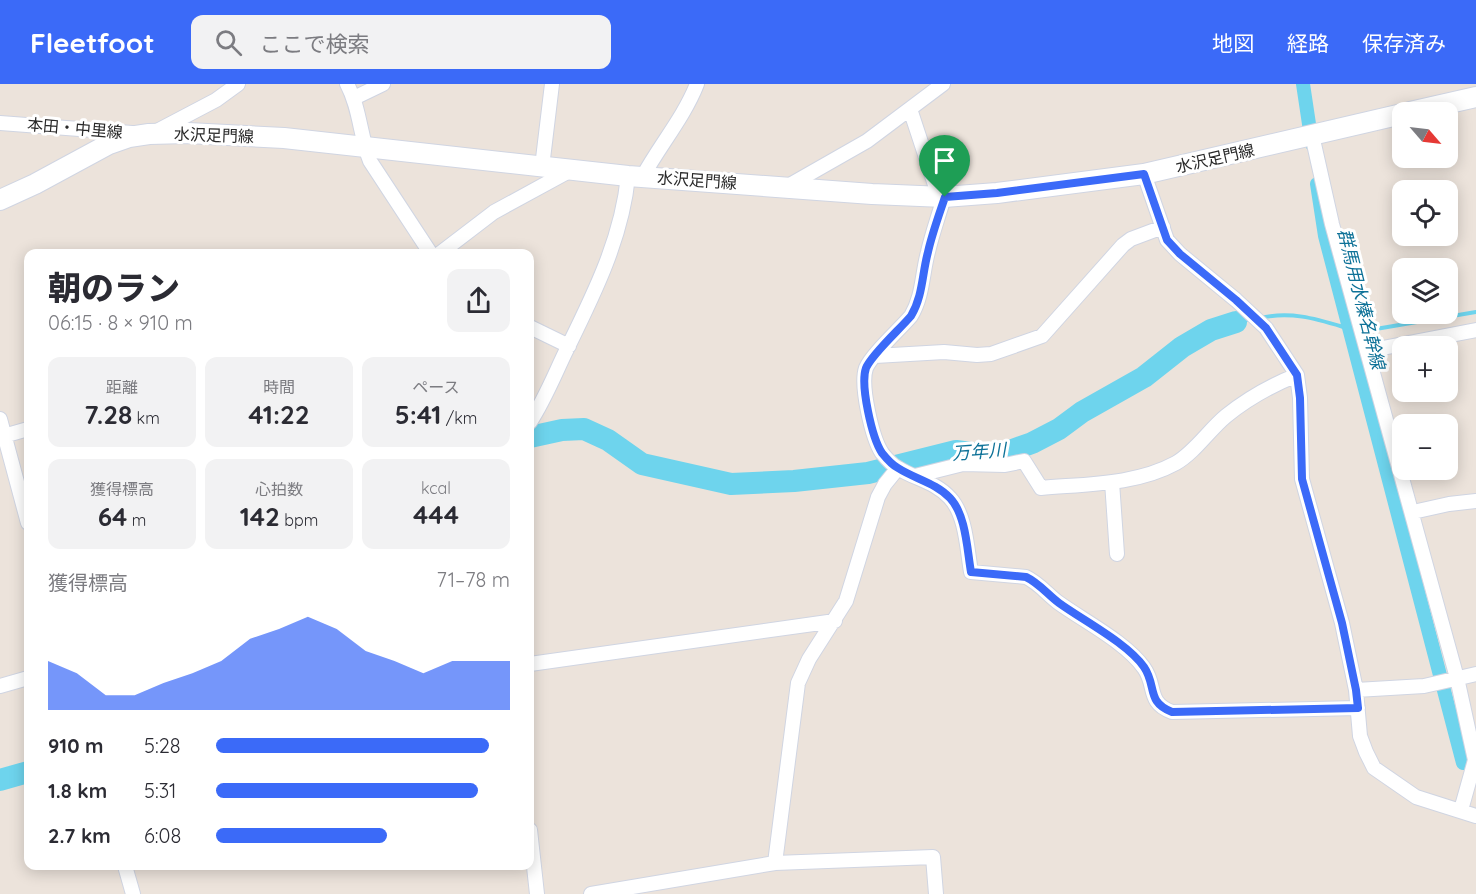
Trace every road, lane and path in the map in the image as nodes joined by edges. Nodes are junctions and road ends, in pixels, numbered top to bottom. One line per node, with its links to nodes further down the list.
1 (238, 84): 13 (street)
2 (347, 84): 8 (street)
3 (383, 84): 8 (street)
4 (552, 84): 16 (street)
5 (697, 84): 19 (street)
6 (943, 84): 10 (street)
7 (1476, 97): 9 (main road)
8 (354, 98): 15 (street)
9 (1454, 102)
10 (910, 109): 20 (street); 21 (street)
11 (1392, 116): 14 (main road, 水沢足門線)
12 (0, 123): 13 (street, 本田・中里線)
13 (149, 134): 15 (main road, 水沢足門線); 22 (main road, 水沢足門線)
14 (1312, 135): 18 (main road, 水沢足門線); 28 (street)
15 (364, 145): 16 (main road, 水沢足門線); 24 (street)
16 (542, 167): 17 (main road, 水沢足門線)
17 (571, 170): 19 (main road, 水沢足門線); 25 (street)
18 (1144, 174): 21 (main road, 水沢足門線); 23 (street)
19 (636, 176): 20 (main road, 水沢足門線); 29 (street)
20 (788, 186): 21 (main road, 水沢足門線)
21 (942, 197): 30 (street)
22 (0, 200)
23 (1162, 228): 30 (street); 31 (street)
24 (428, 249)
25 (446, 249)
26 (534, 329): 29 (street)
27 (1476, 330): 28 (street)
28 (1366, 345): 41 (street)
29 (568, 346): 32 (street)
30 (875, 356): 36 (street)
31 (1297, 375): 38 (street); 49 (street)
32 (534, 414)
33 (0, 419): 35 (street)
34 (24, 430): 35 (street)
35 (2, 437): 40 (street)
36 (898, 468): 37 (street); 43 (street)
37 (915, 476): 38 (street); 50 (street)
38 (1112, 482): 42 (street)
39 (1476, 501): 41 (street)
40 (24, 510)
41 (1413, 513): 46 (street)
42 (1117, 554)
43 (835, 621): 44 (street); 53 (street)
44 (534, 663)
45 (1476, 674): 46 (street)
46 (1456, 678): 49 (street); 51 (street)
47 (24, 679): 48 (street)
48 (0, 686)
49 (1356, 690): 50 (street)
50 (1358, 708): 51 (street)
51 (1461, 810): 52 (street)
52 (1476, 816)
53 (776, 862): 58 (street); 59 (street)
54 (534, 867): 57 (street)
55 (126, 870): 56 (street)
56 (133, 894)
57 (537, 894)
58 (591, 894)
59 (936, 894)

